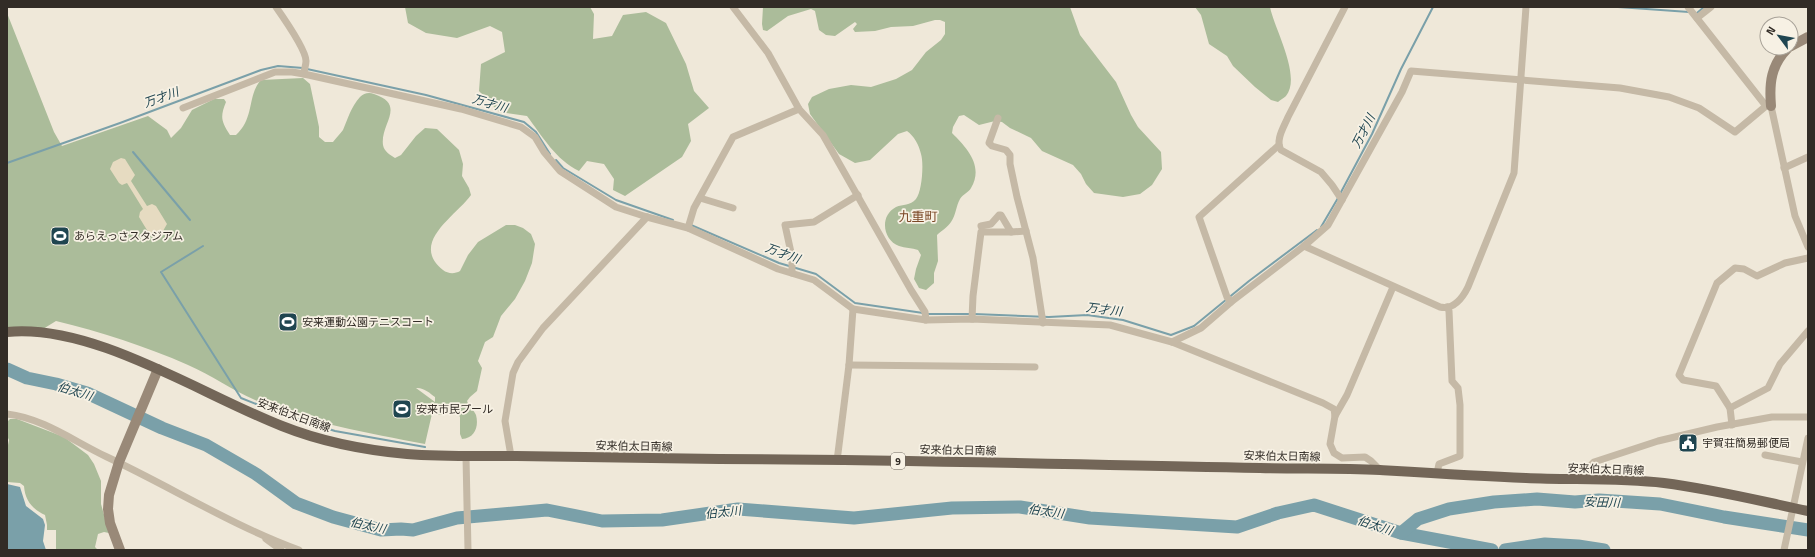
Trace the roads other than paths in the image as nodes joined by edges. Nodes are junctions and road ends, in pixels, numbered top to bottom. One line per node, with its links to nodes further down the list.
1 (276, 7): 12 (street)
2 (733, 7): 16 (street)
3 (1344, 7): 18 (street)
4 (1526, 7): 13 (street)
5 (1683, 7): 6 (street)
6 (1689, 7): 8 (street)
7 (1711, 7): 8 (street)
8 (1697, 18): 14 (street)
9 (1808, 37): 10 (street)
10 (1799, 42)
11 (1781, 56): 14 (street)
12 (304, 74): 15 (street); 25 (street)
13 (1521, 80): 14 (street); 22 (street); 36 (street)
14 (1769, 106): 20 (street)
15 (183, 108)
16 (799, 109): 21 (street); 23 (street)
17 (998, 118): 28 (street)
18 (1279, 145): 22 (street); 35 (street)
19 (1808, 157): 20 (street)
20 (1784, 168): 31 (street)
21 (858, 195): 33 (street); 39 (street)
22 (1339, 197): 30 (street)
23 (700, 198): 24 (street); 27 (street)
24 (733, 208)
25 (647, 217): 27 (street); 54 (street)
26 (981, 226): 29 (street)
27 (688, 228): 33 (street)
28 (1026, 231): 29 (street); 40 (street)
29 (1011, 232): 38 (street)
30 (1304, 246): 34 (street); 35 (street)
31 (1808, 247)
32 (1808, 258): 47 (street)
33 (792, 268): 37 (street)
34 (1394, 287): 36 (street); 49 (street)
35 (1229, 300): 43 (street)
36 (1447, 307): 60 (street)
37 (853, 309): 39 (street); 44 (street)
38 (972, 315): 39 (street); 40 (street)
39 (926, 316)
40 (1043, 318): 43 (street)
41 (1808, 331): 47 (street)
42 (7, 332): 46 (main road, 安来伯太日南線 / 9)
43 (1172, 342): 49 (street)
44 (849, 365): 45 (street); 57 (street)
45 (1035, 368)
46 (158, 369): 55 (main road, 安来伯太日南線 / 9); 56 (street)
47 (1730, 408): 51 (street)
48 (7, 414): 56 (street)
49 (1335, 416): 59 (street)
50 (1808, 417): 51 (street)
51 (1732, 424): 61 (street)
52 (1808, 438): 58 (street)
53 (1765, 455): 58 (street)
54 (511, 456): 55 (main road, 安来伯太日南線 / 9); 57 (main road, 安来伯太日南線 / 9)
55 (466, 457): 68 (street)
56 (119, 460): 64 (street); 65 (street)
57 (837, 461): 59 (main road, 安来伯太日南線 / 9)
58 (1802, 462): 62 (street)
59 (1380, 470): 60 (main road, 安来伯太日南線 / 9)
60 (1437, 474): 61 (main road, 安来伯太日南線 / 9)
61 (1583, 480): 62 (main road, 安来伯太日南線 / 9)
62 (1792, 510): 63 (main road, 安来伯太日南線 / 9); 69 (street)
63 (1808, 511)
64 (259, 533): 66 (street); 67 (street)
65 (120, 550)
66 (281, 550)
67 (299, 550)
68 (468, 550)
69 (1784, 550)

